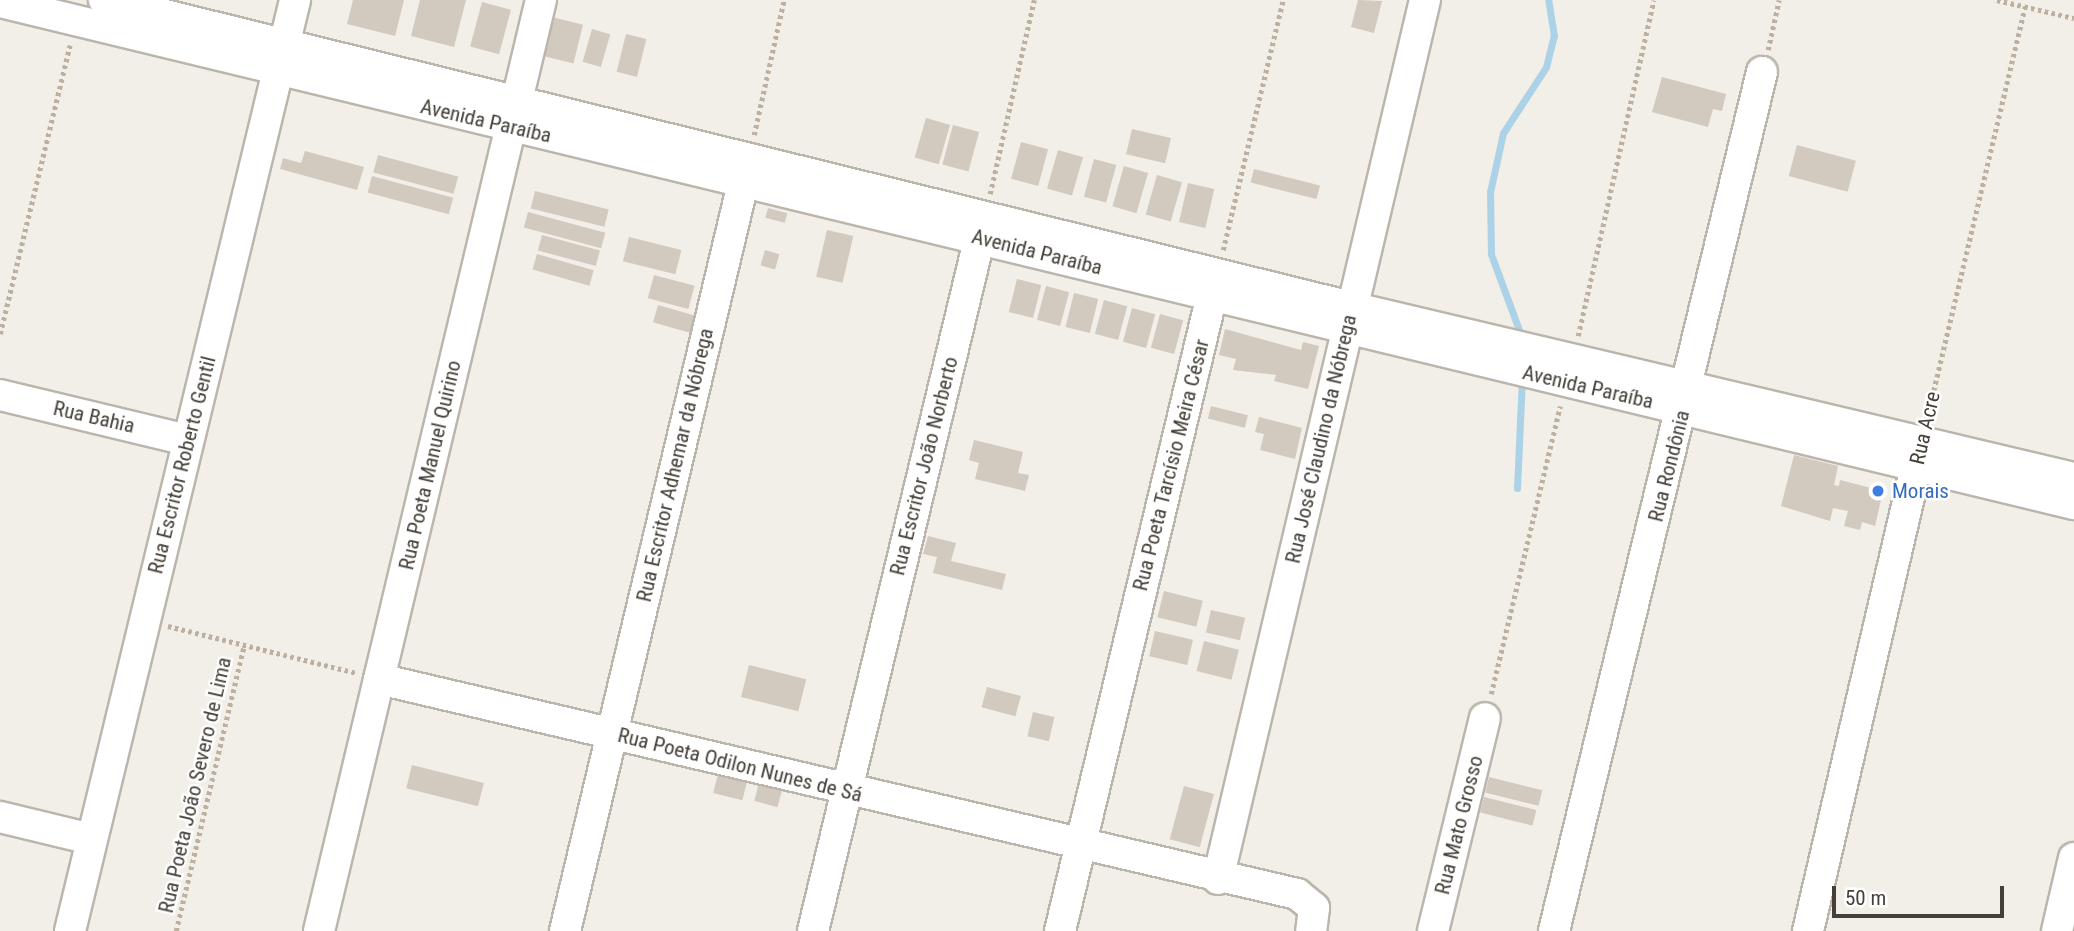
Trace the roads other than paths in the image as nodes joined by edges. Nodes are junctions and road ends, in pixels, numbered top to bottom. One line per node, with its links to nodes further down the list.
1 (104, 0): 6 (street, Avenida Paraíba)
2 (295, 0): 6 (street, Rua Escritor Roberto Gentil)
3 (541, 0): 8 (street, Rua Poeta Manuel Quirino)
4 (1425, 0): 12 (street, Rua José Claudino da Nóbrega)
5 (0, 2): 6 (street, Avenida Paraíba)
6 (282, 57): 8 (street, Avenida Paraíba); 15 (street, Rua Escritor Roberto Gentil)
7 (1762, 72): 14 (street, Rua Rondônia)
8 (514, 113): 9 (street, Avenida Paraíba); 19 (street, Rua Poeta Manuel Quirino)
9 (746, 169): 10 (street, Avenida Paraíba); 21 (street, Rua Escritor Adhemar da Nóbrega)
10 (983, 227): 11 (street, Avenida Paraíba); 22 (street, Rua Escritor João Norberto)
11 (1215, 284): 12 (street, Avenida Paraíba); 25 (street, Rua Poeta Tarcísio Meira César)
12 (1349, 318): 14 (street, Avenida Paraíba); 27 (street, Rua José Claudino da Nóbrega)
13 (0, 395): 15 (street, Rua Bahia)
14 (1687, 397): 16 (street, Avenida Paraíba); 35 (street, Rua Rondônia)
15 (188, 440): 24 (street, Rua Escritor Roberto Gentil)
16 (1919, 452): 17 (street, Avenida Paraíba); 18 (street, Avenida Paraíba); 36 (street, Rua Acre)
17 (2074, 478)
18 (2074, 504)
19 (379, 679): 21 (street, Rua Poeta Odilon Nunes de Sá); 30 (street, Rua Poeta Manuel Quirino)
20 (1485, 718): 34 (street, Rua Mato Grosso)
21 (611, 734): 22 (street, Rua Poeta Odilon Nunes de Sá); 31 (street, Rua Escritor Adhemar da Nóbrega)
22 (845, 790): 25 (street, Rua Poeta Odilon Nunes de Sá); 32 (street, Rua Escritor João Norberto)
23 (0, 817): 24 (street)
24 (92, 839): 29 (street, Rua Escritor Roberto Gentil)
25 (1080, 846): 27 (street, Rua Poeta Odilon Nunes de Sá); 33 (street, Rua Poeta Tarcísio Meira César)
26 (2074, 858): 37 (street)
27 (1218, 879): 28 (street, Rua Poeta Odilon Nunes de Sá)
28 (1311, 929)
29 (70, 931)
30 (319, 931)
31 (565, 931)
32 (813, 931)
33 (1060, 931)
34 (1433, 931)
35 (1554, 931)
36 (1808, 931)
37 (2057, 931)

